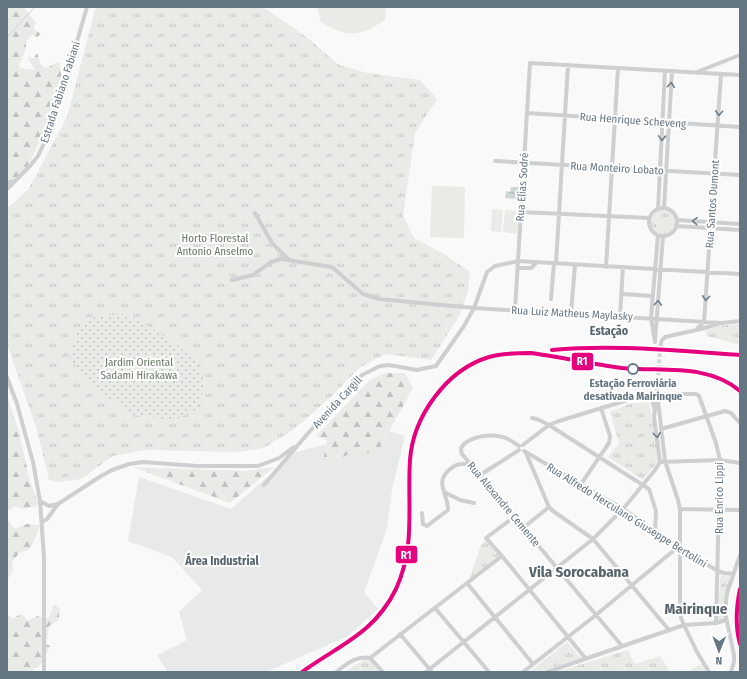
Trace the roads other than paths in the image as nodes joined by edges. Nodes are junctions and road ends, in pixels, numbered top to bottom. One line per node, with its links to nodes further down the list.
1 (87, 7): 25 (street, Estrada Fabiano Fabiani)
2 (740, 55): 7 (street)
3 (568, 65): 4 (street); 10 (street, Rua Elias Sodré); 11 (street)
4 (618, 68): 5 (street); 12 (street)
5 (665, 71): 6 (street); 13 (street)
6 (672, 71): 7 (street); 14 (street, one-way to 6)
7 (697, 73): 8 (street)
8 (721, 74): 9 (street); 15 (street, Rua Santos Dumont, one-way to 15)
9 (740, 75)
10 (527, 113): 11 (street, Rua Henrique Scheveng); 18 (street, Rua Elias Sodré)
11 (565, 116): 12 (street, Rua Henrique Scheveng); 19 (street)
12 (615, 119): 13 (street, Rua Henrique Scheveng); 20 (street)
13 (663, 122): 14 (street, Rua Henrique Scheveng); 21 (street, one-way to 21)
14 (669, 123): 15 (street, Rua Henrique Scheveng); 22 (street)
15 (718, 126): 16 (street, Rua Henrique Scheveng); 23 (street, Rua Santos Dumont)
16 (740, 127)
17 (495, 161): 18 (street, Rua Monteiro Lobato)
18 (524, 163): 19 (street, Rua Monteiro Lobato); 30 (street, Rua Elias Sodré)
19 (562, 165): 20 (street, Rua Monteiro Lobato); 32 (street)
20 (612, 168): 21 (street, Rua Monteiro Lobato); 33 (street)
21 (661, 171): 22 (street, Rua Monteiro Lobato); 29 (street)
22 (666, 171): 23 (street, Rua Monteiro Lobato); 28 (street)
23 (714, 173): 24 (street, Rua Monteiro Lobato); 36 (street, Rua Santos Dumont)
24 (740, 175)
25 (16, 181): 26 (street); 27 (street, Estrada Fabiano Fabiani)
26 (7, 183)
27 (7, 189)
28 (664, 208): 29 (street); 35 (street)
29 (658, 209): 34 (street)
30 (521, 212): 32 (street); 44 (street, Rua Elias Sodré)
31 (255, 213): 43 (street)
32 (560, 214): 33 (street); 46 (street)
33 (609, 217): 34 (street); 48 (street)
34 (649, 218): 41 (street)
35 (677, 220): 36 (street, one-way to 35); 38 (street)
36 (711, 222): 37 (street); 39 (street, Rua Santos Dumont)
37 (740, 224)
38 (676, 226): 39 (street); 42 (street)
39 (711, 228): 40 (street); 53 (street, Rua Santos Dumont)
40 (740, 230)
41 (658, 235): 42 (street); 51 (street)
42 (663, 236): 52 (street)
43 (289, 260): 55 (street, Rua Luiz Matheus Maylasky); 59 (street, Rua Luiz Matheus Maylasky)
44 (518, 260): 45 (street); 50 (street, Rua Elias Sodré); 59 (street, Avenida Cargill)
45 (537, 262): 46 (street); 50 (street)
46 (555, 263): 47 (street); 58 (street)
47 (575, 265): 48 (street); 61 (street)
48 (606, 267): 49 (street)
49 (623, 267): 51 (street); 56 (street)
50 (518, 268): 60 (street, Rua Elias Sodré)
51 (655, 269): 52 (street); 57 (street)
52 (660, 270): 53 (street); 64 (street, one-way to 52)
53 (708, 273): 54 (street); 66 (street, Rua Santos Dumont, one-way to 66)
54 (740, 274)
55 (232, 280)
56 (622, 294): 57 (street); 62 (street)
57 (653, 296): 63 (street)
58 (551, 299)
59 (474, 308): 60 (street, Rua Luiz Matheus Maylasky); 80 (street, Avenida Cargill)
60 (515, 310): 61 (street, Rua Luiz Matheus Maylasky)
61 (571, 313): 62 (street, Rua Luiz Matheus Maylasky)
62 (620, 316): 63 (street, Rua Luiz Matheus Maylasky)
63 (651, 318): 64 (street, Rua Luiz Matheus Maylasky); 64 (street)
64 (657, 318): 66 (street, Rua Luiz Matheus Maylasky)
65 (740, 321): 67 (street, Rua Luiz Matheus Maylasky)
66 (704, 322): 67 (street, Rua Luiz Matheus Maylasky); 68 (street)
67 (722, 322): 68 (street)
68 (696, 330): 69 (street)
69 (660, 346)
70 (7, 377): 94 (street)
71 (658, 381): 72 (street)
72 (657, 393): 74 (street); 75 (street, Rua Enrico Lippi); 79 (street)
73 (601, 408): 74 (street); 78 (street); 83 (street)
74 (654, 408): 86 (street, one-way to 86)
75 (706, 416): 77 (street); 79 (street); 84 (street, Rua Enrico Lippi)
76 (532, 418): 78 (street)
77 (740, 423)
78 (549, 425): 81 (street); 83 (street)
79 (661, 429): 85 (street)
80 (310, 431): 92 (street, Avenida Cargill); 96 (street)
81 (522, 449): 82 (street, Rua Alfredo Herculano Giuseppe Bertolini); 89 (street); 90 (street, Rua Alfredo Herculano Giuseppe Bertolini); 97 (street)
82 (462, 454): 88 (street, Rua Alexandre Cemente)
83 (599, 458): 90 (street); 91 (street)
84 (720, 460): 85 (street); 87 (street); 100 (street, Rua Enrico Lippi)
85 (665, 461): 86 (street); 98 (street)
86 (660, 462): 91 (street)
87 (740, 463)
88 (473, 467): 89 (street, Rua Alexandre Cemente); 93 (street)
89 (480, 475): 103 (street, Rua Alexandre Cemente)
90 (581, 484): 99 (street, Rua Alfredo Herculano Giuseppe Bertolini)
91 (643, 484): 99 (street); 106 (street)
92 (264, 486)
93 (443, 491): 95 (street); 102 (street)
94 (40, 501): 96 (street); 104 (street)
95 (474, 503)
96 (58, 504): 104 (street)
97 (549, 507): 105 (street); 107 (street)
98 (680, 509): 100 (street); 108 (street)
99 (622, 510): 106 (street, Rua Alfredo Herculano Giuseppe Bertolini); 107 (street)
100 (719, 510): 101 (street); 112 (street, Rua Enrico Lippi)
101 (740, 510)
102 (422, 513)
103 (514, 517): 105 (street, Rua Alexandre Cemente); 110 (street)
104 (42, 522): 132 (street)
105 (523, 528): 111 (street, Rua Alexandre Cemente)
106 (656, 533): 108 (street, Rua Alfredo Herculano Giuseppe Bertolini)
107 (592, 539): 111 (street); 115 (street)
108 (679, 548): 112 (street, Rua Alfredo Herculano Giuseppe Bertolini); 115 (street); 122 (street)
109 (740, 555): 113 (street)
110 (502, 556): 114 (street); 116 (street)
111 (557, 568): 116 (street); 118 (street, Rua Alexandre Cemente)
112 (718, 571): 113 (street, Rua Alfredo Herculano Giuseppe Bertolini); 121 (street, Rua Enrico Lippi)
113 (733, 574): 120 (street)
114 (467, 582): 117 (street); 119 (street)
115 (631, 585): 118 (street); 123 (street)
116 (530, 590): 119 (street); 125 (street)
117 (435, 608): 124 (street); 126 (street)
118 (596, 615): 125 (street); 127 (street, Rua Alexandre Cemente)
119 (495, 617): 126 (street); 130 (street)
120 (726, 620): 121 (street); 139 (street)
121 (716, 623): 122 (street)
122 (684, 625): 123 (street); 138 (street)
123 (669, 630): 127 (street)
124 (400, 634): 128 (street); 131 (street)
125 (567, 637): 129 (street); 130 (street)
126 (464, 642): 131 (street); 135 (street)
127 (622, 646): 129 (street)
128 (370, 658): 133 (street); 134 (street)
129 (586, 659): 137 (street)
130 (533, 664): 136 (street)
131 (429, 671)
132 (44, 672)
133 (336, 672)
134 (383, 672)
135 (489, 672)
136 (523, 672)
137 (547, 672)
138 (709, 672)
139 (730, 672)

